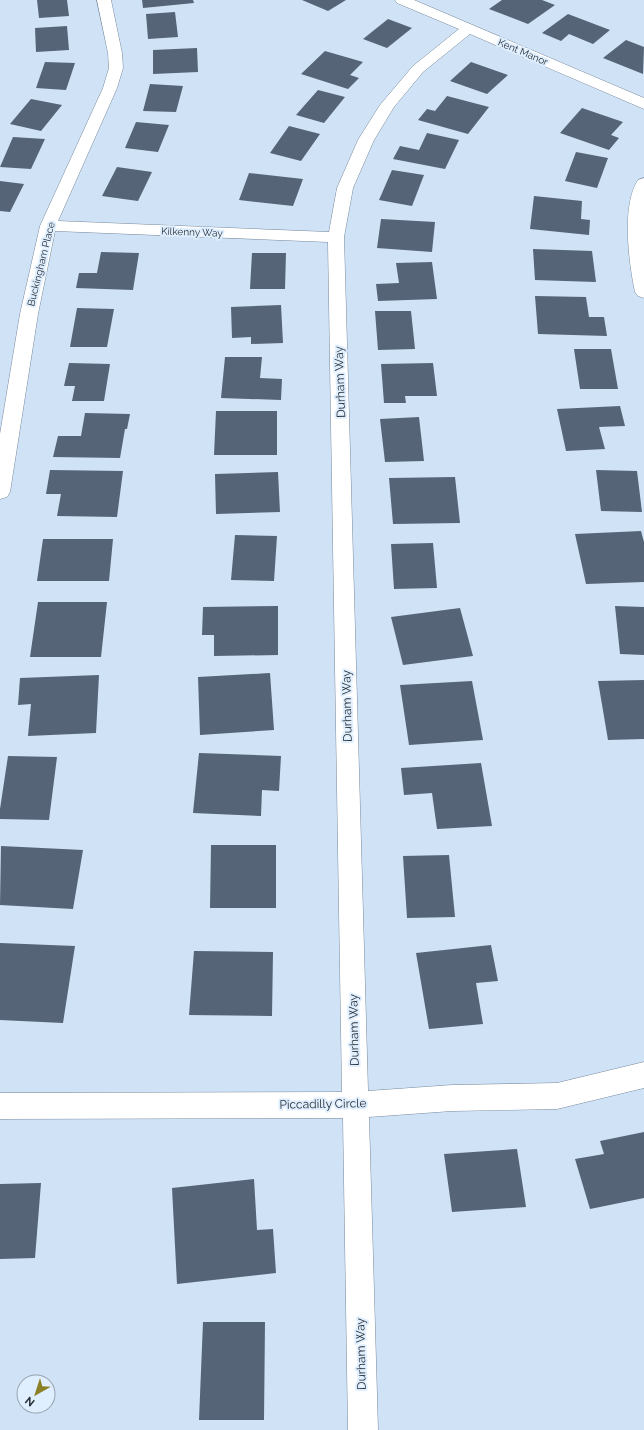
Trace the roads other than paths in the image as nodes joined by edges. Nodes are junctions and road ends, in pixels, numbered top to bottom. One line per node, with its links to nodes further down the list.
1 (104, 0): 6 (street, Buckingham Place)
2 (402, 0): 3 (street, Kent Manor)
3 (468, 28): 4 (street, Kent Manor); 7 (street, Durham Way)
4 (644, 104)
5 (644, 183): 8 (street)
6 (48, 226): 7 (street, Kilkenny Way); 9 (street, Buckingham Place)
7 (336, 237): 11 (street, Durham Way)
8 (644, 292)
9 (0, 492)
10 (644, 1075): 11 (street, Piccadilly Circle)
11 (355, 1104): 12 (street, Piccadilly Circle); 13 (street, Durham Way)
12 (0, 1106)
13 (363, 1430)

